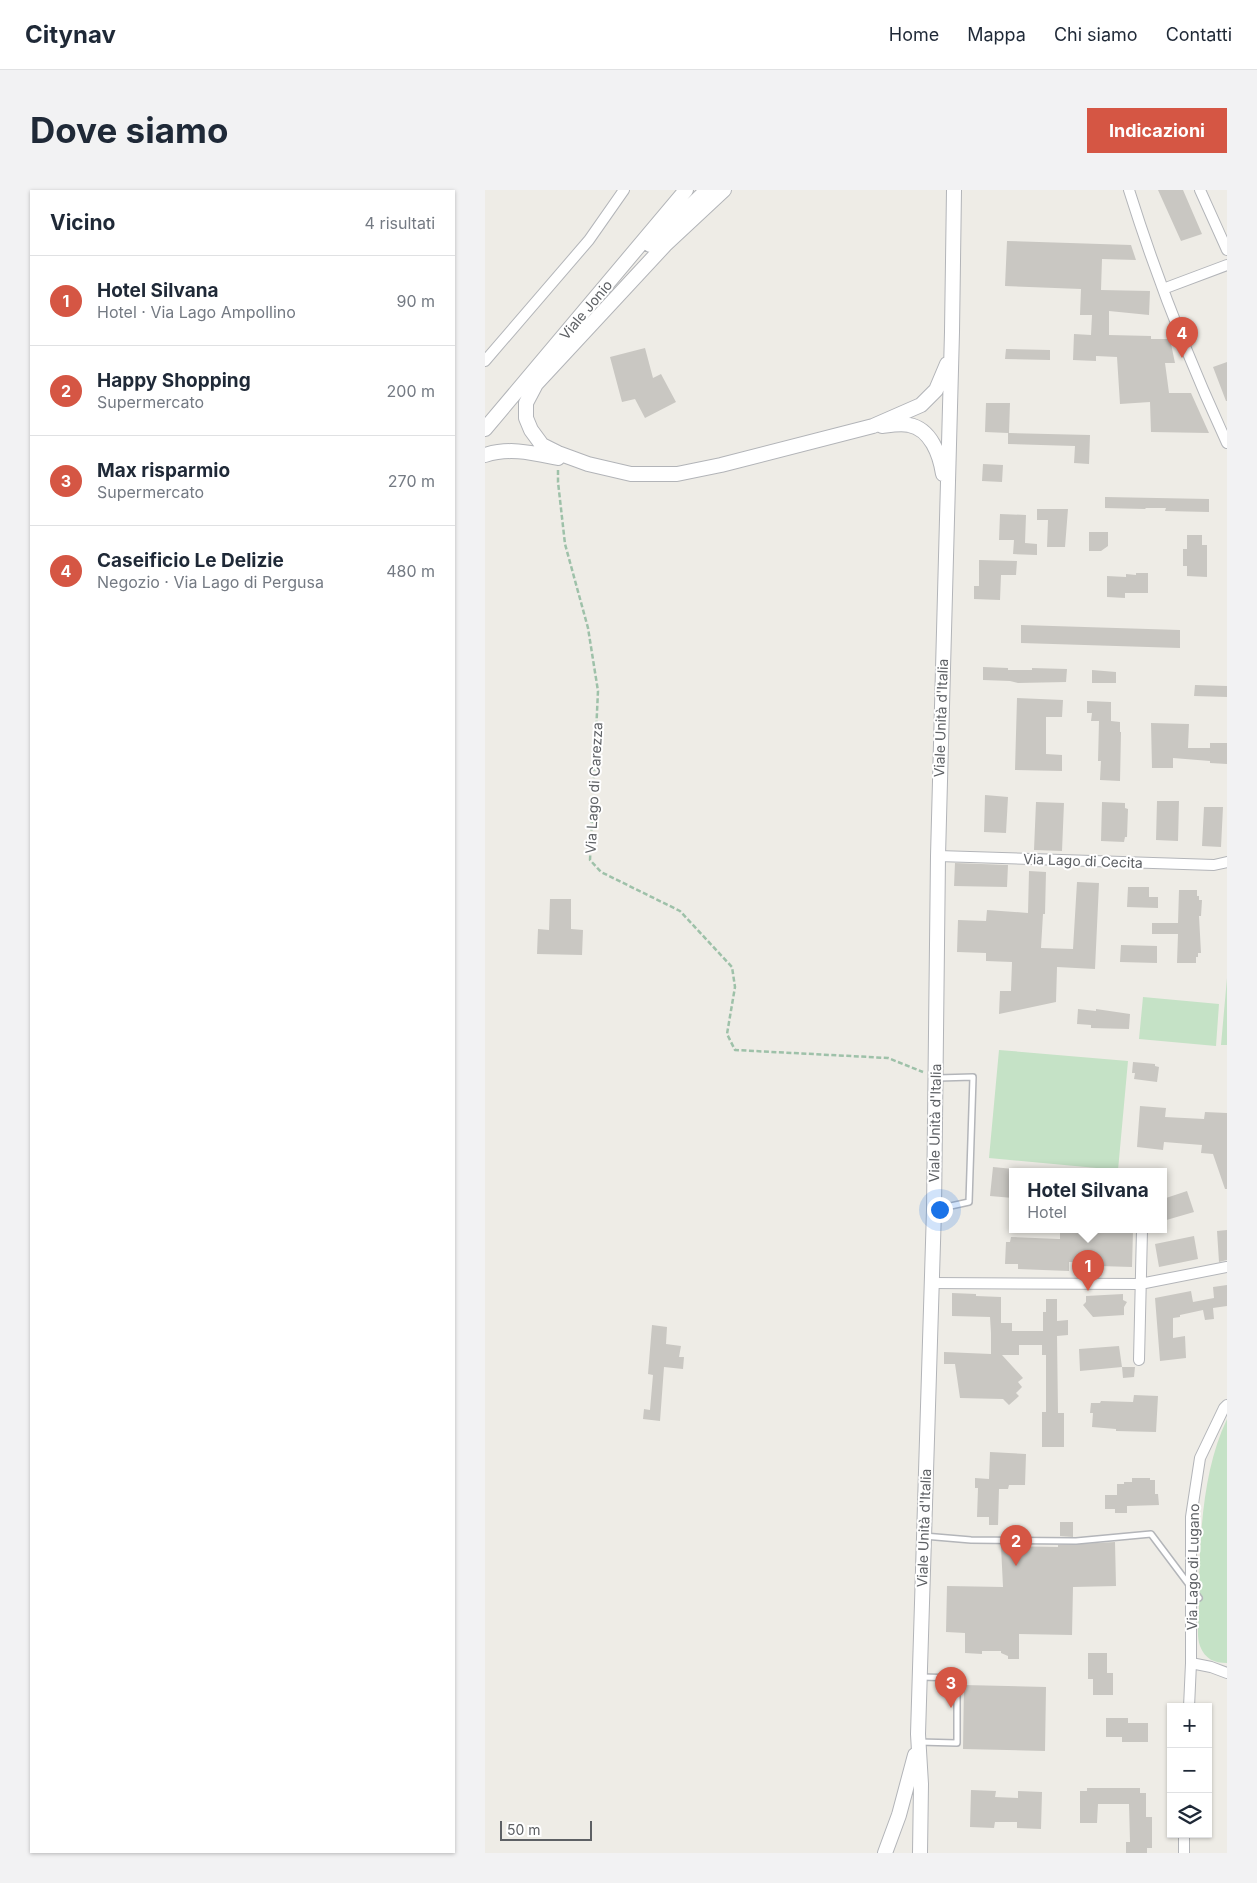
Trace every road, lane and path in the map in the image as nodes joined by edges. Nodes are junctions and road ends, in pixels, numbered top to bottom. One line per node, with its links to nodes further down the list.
1 (624, 190): 15 (street)
2 (686, 190): 13 (main road, Viale Jonio)
3 (707, 190): 13 (main road)
4 (713, 190): 9 (main road)
5 (724, 190): 9 (main road, Viale Jonio)
6 (954, 190): 14 (main road)
7 (1129, 190): 12 (street)
8 (1200, 190): 10 (street)
9 (665, 244): 21 (main road, Viale Jonio)
10 (1227, 250)
11 (1227, 264): 12 (street)
12 (1163, 289): 18 (street)
13 (598, 296): 17 (main road, Viale Jonio)
14 (952, 332): 16 (main road); 22 (main road)
15 (485, 361)
16 (873, 426): 21 (main road); 22 (main road)
17 (485, 429)
18 (1227, 443)
19 (485, 455): 20 (main road)
20 (559, 458): 21 (main road); 25 (path, Via Lago di Carezza)
21 (588, 464)
22 (947, 504): 23 (main road, Viale Unità d'Italia)
23 (938, 856): 24 (street, Via Lago di Cecita); 25 (main road, Viale Unità d'Italia)
24 (1227, 862)
25 (936, 1078): 26 (main road, Viale Unità d'Italia); 26 (lane)
26 (934, 1210): 29 (main road, Viale Unità d'Italia)
27 (1142, 1233): 30 (street)
28 (1227, 1267): 30 (street)
29 (931, 1284): 30 (street); 33 (main road, Viale Unità d'Italia)
30 (1140, 1284): 31 (street)
31 (1139, 1360)
32 (1227, 1405): 34 (street, Via Lago di Lugano)
33 (924, 1536): 34 (lane); 38 (main road, Viale Unità d'Italia)
34 (1191, 1588): 35 (lane); 36 (street, Via Lago di Lugano)
35 (1199, 1598)
36 (1191, 1663): 37 (street); 39 (street, Via Lago di Lugano)
37 (1227, 1673)
38 (920, 1676): 40 (main road, Viale Unità d'Italia); 40 (lane)
39 (1189, 1703)
40 (919, 1742): 42 (main road, Viale Unità d'Italia); 43 (main road, Viale Unità d'Italia)
41 (1184, 1838): 44 (street)
42 (885, 1853)
43 (920, 1853)
44 (1184, 1853)

